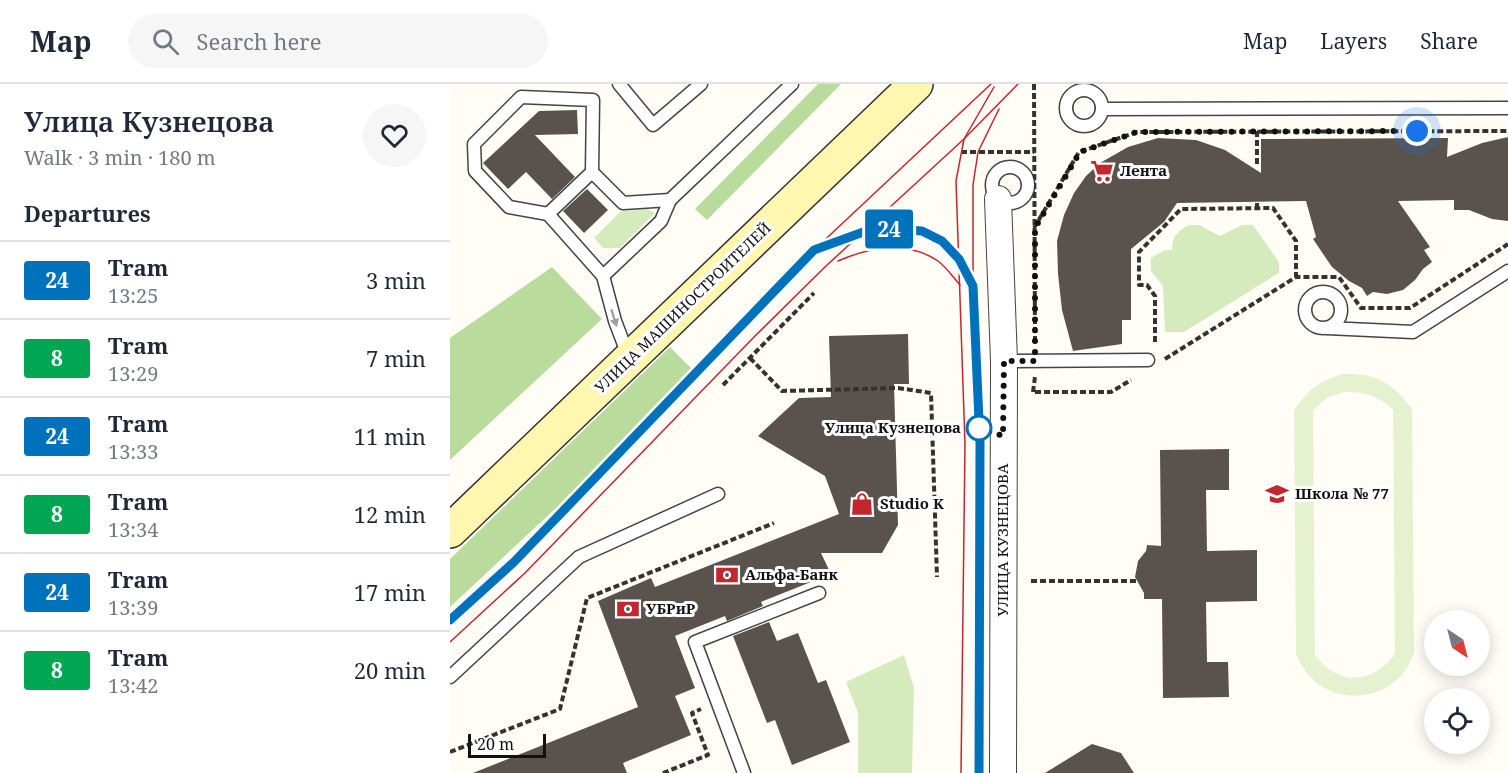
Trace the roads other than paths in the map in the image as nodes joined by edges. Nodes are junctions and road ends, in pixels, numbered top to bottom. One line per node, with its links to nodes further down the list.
1 (619, 84): 4 (lane)
2 (792, 84): 9 (lane)
3 (916, 84): 14 (main road, УЛИЦА МАШИНОСТРОИТЕЛЕЙ)
4 (696, 86)
5 (1508, 108): 6 (lane)
6 (1102, 110)
7 (592, 171): 9 (lane); 10 (lane); 10 (lane)
8 (998, 199): 16 (street, УЛИЦА КУЗНЕЦОВА)
9 (670, 200): 12 (lane)
10 (548, 214): 12 (lane)
11 (1508, 271): 13 (lane)
12 (603, 276): 14 (lane, one-way to 14)
13 (1327, 328)
14 (629, 359): 18 (main road, УЛИЦА МАШИНОСТРОИТЕЛЕЙ)
15 (1153, 359): 16 (lane)
16 (1004, 361): 22 (street, УЛИЦА КУЗНЕЦОВА)
17 (718, 494): 20 (lane)
18 (450, 531)
19 (819, 593): 21 (lane)
20 (450, 677)
21 (744, 773)
22 (1003, 773)

